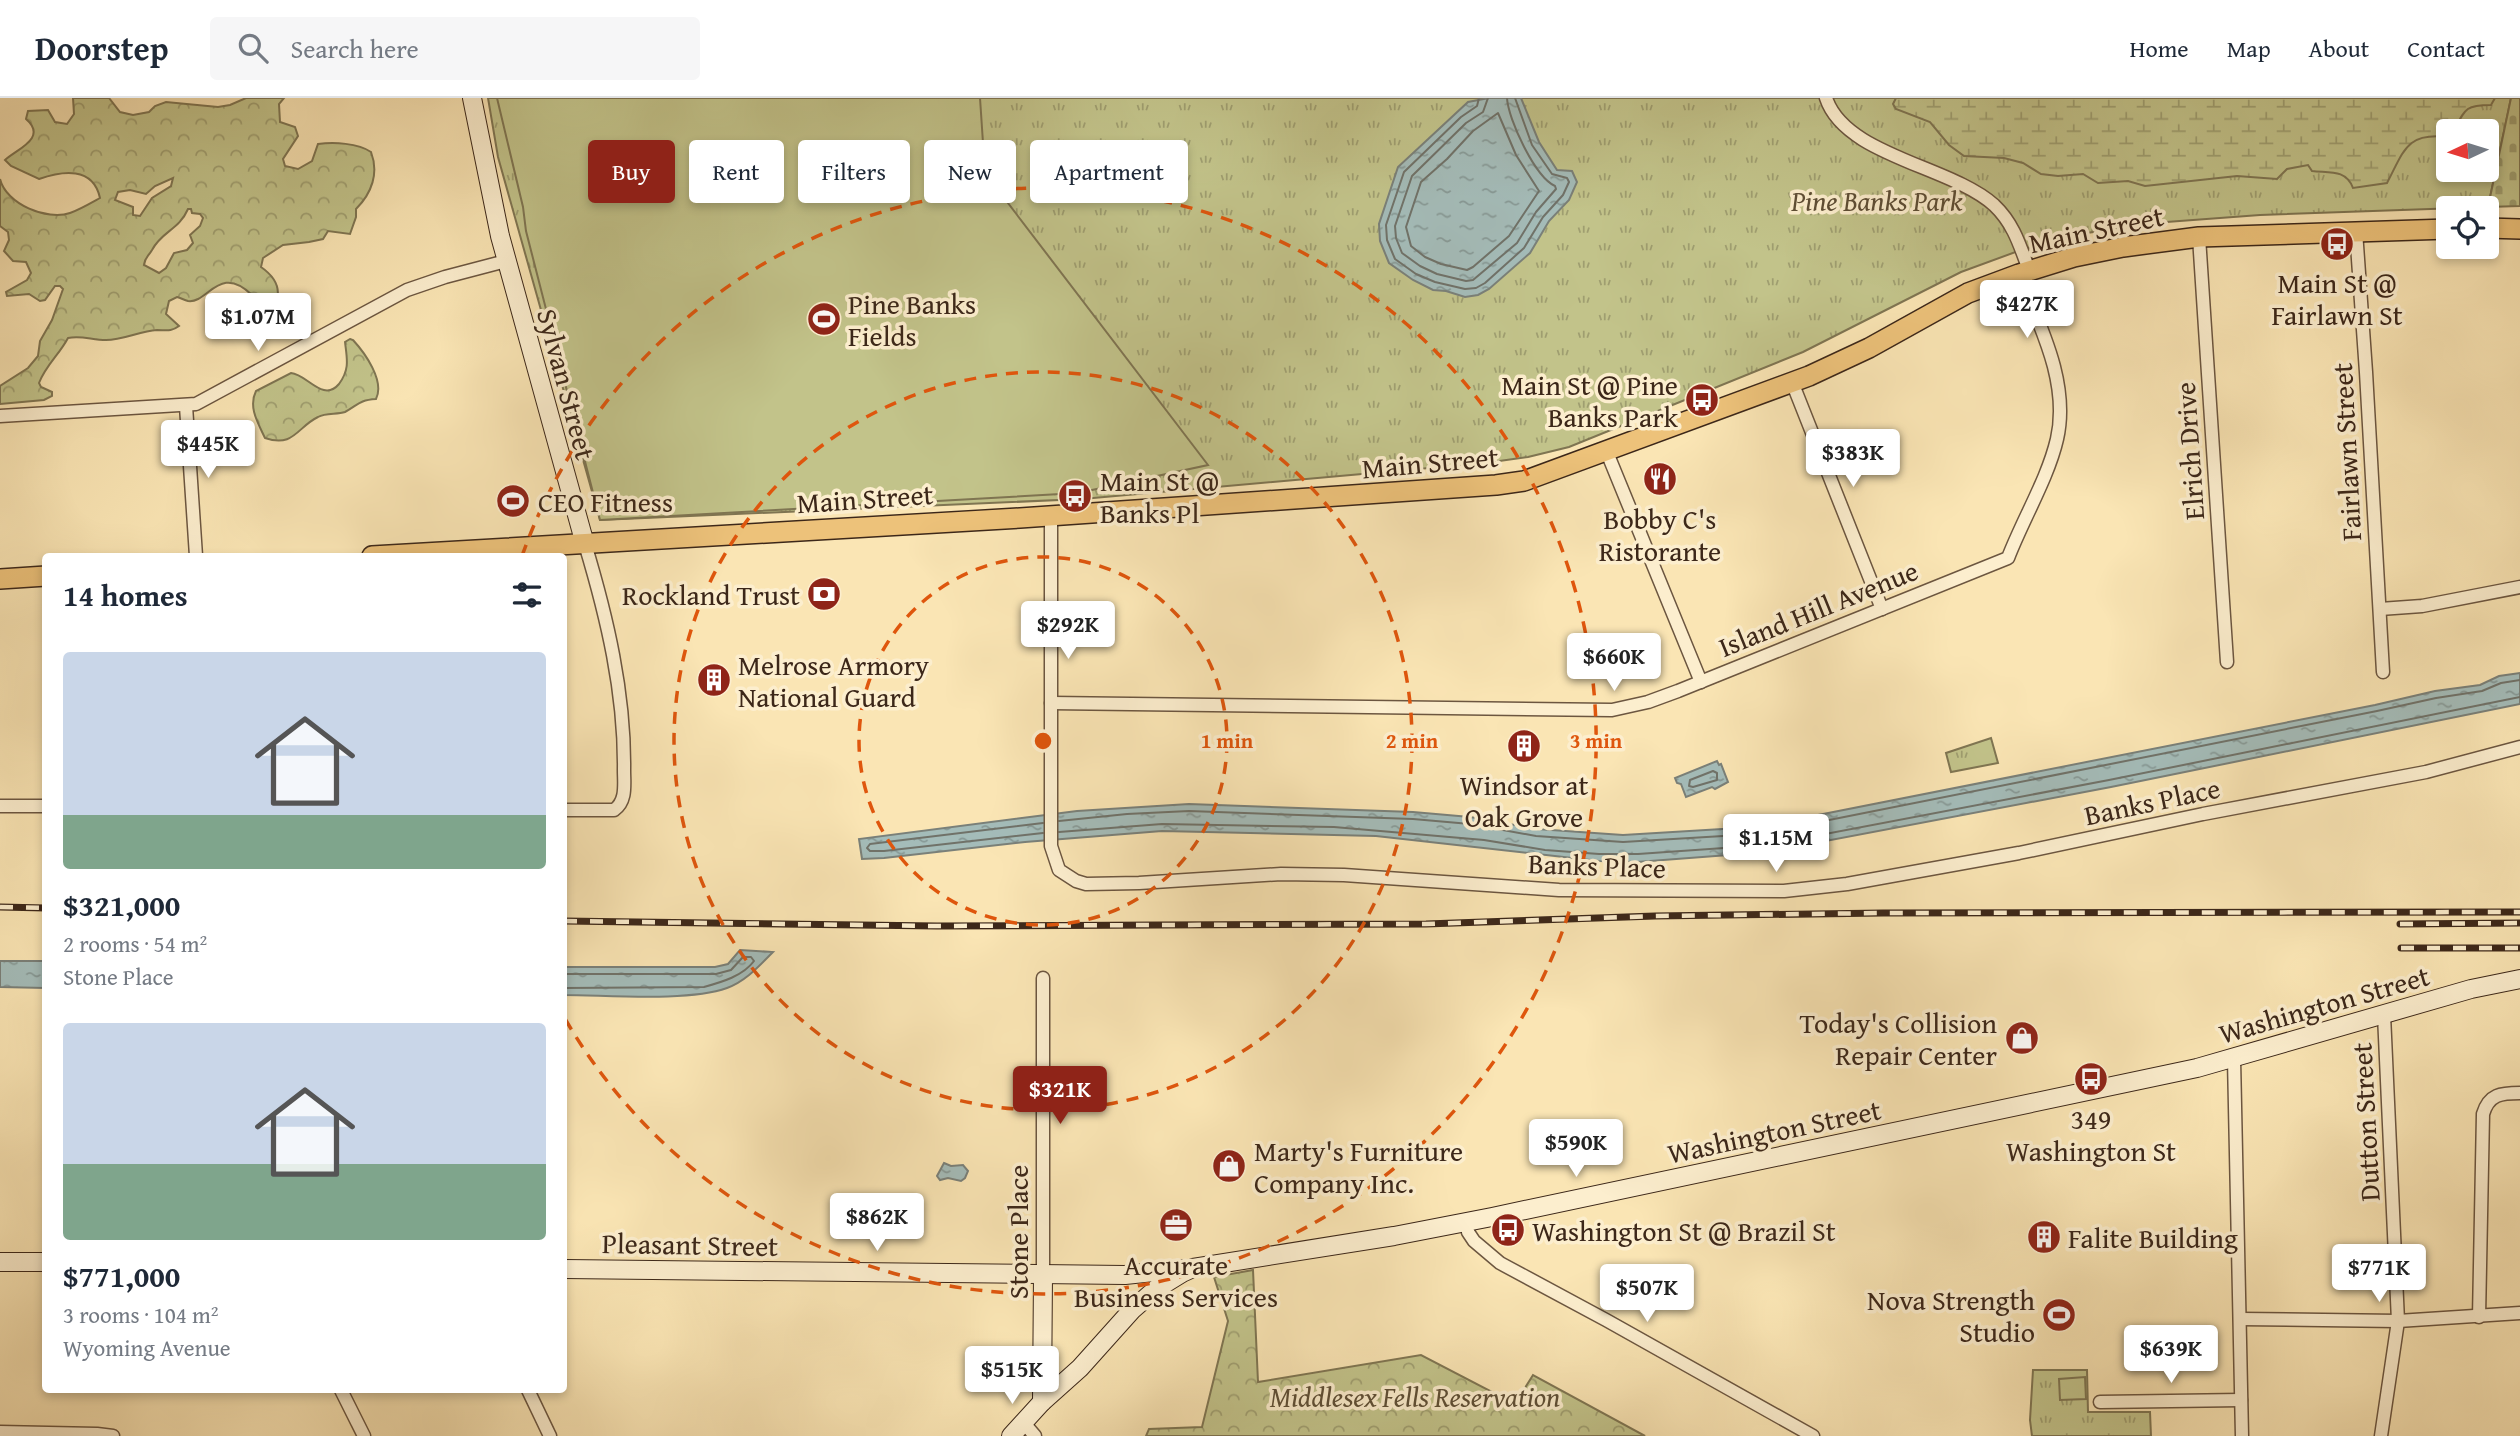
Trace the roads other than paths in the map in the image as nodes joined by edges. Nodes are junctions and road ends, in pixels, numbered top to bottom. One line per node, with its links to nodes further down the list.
1 (472, 98): 8 (main road, Sylvan Street)
2 (1826, 98): 9 (street, Island Hill Avenue)
3 (2499, 228): 5 (main road)
4 (2436, 229): 6 (main road, Main Street)
5 (2520, 229)
6 (2356, 230): 7 (main road, Main Street); 22 (street, Fairlawn Street)
7 (2199, 237): 9 (main road, Main Street); 23 (street, Elrich Drive)
8 (506, 261): 11 (street); 15 (main road, Sylvan Street)
9 (2024, 272): 10 (main road, Main Street); 21 (street, Island Hill Avenue)
10 (1792, 382): 13 (main road, Main Street); 21 (street)
11 (186, 406): 12 (street); 16 (street)
12 (0, 416)
13 (1606, 450): 14 (main road, Main Street); 25 (street)
14 (1051, 516): 15 (main road, Main Street); 26 (street, Banks Place)
15 (585, 544): 17 (main road, Main Street); 30 (street, Sylvan Street)
16 (196, 553)
17 (457, 553)
18 (42, 576): 19 (main road)
19 (0, 579)
20 (2520, 587): 22 (street)
21 (1882, 609): 25 (street, Island Hill Avenue)
22 (2380, 610): 24 (street, Fairlawn Street)
23 (2227, 662)
24 (2383, 672)
25 (1701, 682): 26 (street, Island Hill Avenue)
26 (1051, 703): 27 (street, Banks Place)
27 (2520, 747)
28 (0, 806): 29 (street)
29 (42, 806)
30 (567, 810)
31 (1043, 978): 41 (street, Stone Place)
32 (2520, 979): 33 (main road, Washington Street)
33 (2385, 1015): 34 (main road, Washington Street); 45 (street, Dutton Street)
34 (2234, 1059): 36 (main road, Washington Street); 44 (street)
35 (2520, 1093): 43 (street)
36 (1465, 1222): 39 (main road, Washington Street); 57 (street)
37 (0, 1262): 38 (main road)
38 (42, 1262)
39 (1193, 1268): 41 (main road, Pleasant Street); 49 (main road, Washington Street)
40 (567, 1269): 41 (main road, Pleasant Street)
41 (1043, 1274): 49 (main road, Stone Place)
42 (2520, 1313): 43 (street)
43 (2479, 1317): 45 (street)
44 (2239, 1319): 45 (street); 48 (street)
45 (2398, 1321): 59 (street, Dutton Street)
46 (342, 1393): 54 (street)
47 (529, 1393): 55 (street)
48 (2241, 1400): 50 (street); 58 (street)
49 (1042, 1402): 51 (main road, Washington Street)
50 (2100, 1402)
51 (1029, 1429): 56 (main road, Washington Street)
52 (0, 1432): 53 (street)
53 (113, 1436)
54 (364, 1436)
55 (550, 1436)
56 (1011, 1436)
57 (1813, 1436)
58 (2242, 1436)
59 (2381, 1436)

